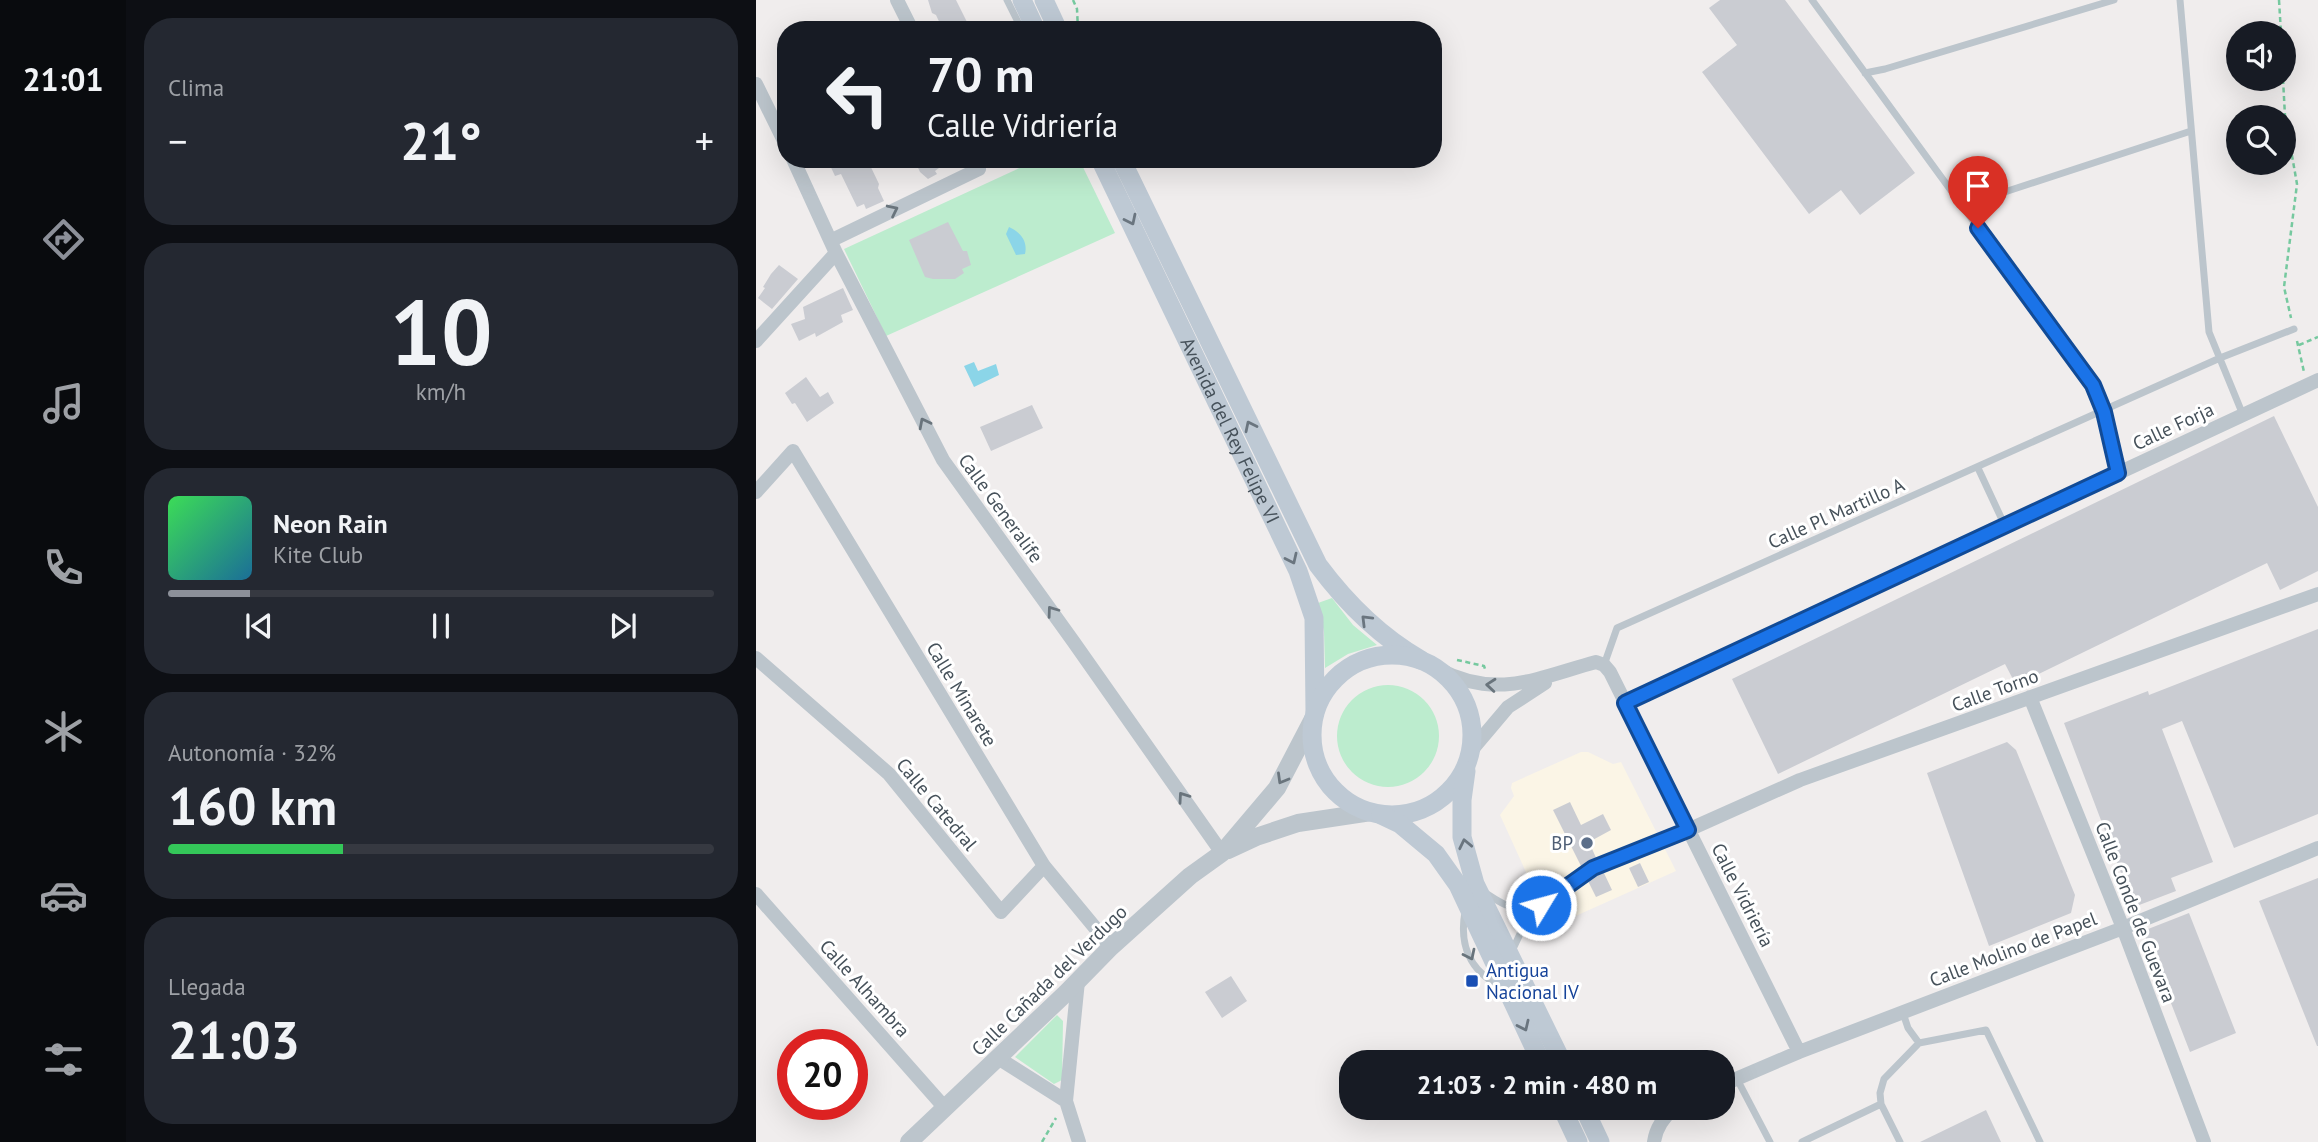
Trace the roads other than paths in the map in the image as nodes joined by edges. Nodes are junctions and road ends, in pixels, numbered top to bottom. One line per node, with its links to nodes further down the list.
1 (897, 0): 8 (street)
2 (1007, 0): 9 (lane)
3 (1022, 0): 10 (main road)
4 (1044, 0): 11 (main road)
5 (1812, 0): 12 (lane)
6 (2114, 0): 12 (lane)
7 (2180, 0): 15 (lane)
8 (908, 21)
9 (1018, 21)
10 (1032, 21)
11 (1054, 21)
12 (1865, 73): 20 (lane)
13 (756, 84): 14 (street)
14 (777, 127)
15 (2191, 131): 20 (lane); 24 (lane)
16 (797, 168): 21 (street, Calle Generalife)
17 (969, 168): 21 (street, one-way to 17)
18 (1104, 168): 39 (main road, Avenida del Rey Felipe VI, one-way to 39)
19 (1125, 168): 34 (main road, Avenida del Rey Felipe VI, one-way to 19)
20 (1962, 206): 26 (lane)
21 (834, 246): 23 (street); 44 (street, Calle Generalife, one-way to 21)
22 (2294, 329): 24 (lane, Calle Pl Martillo A)
23 (756, 341)
24 (2220, 358): 26 (lane, Calle Pl Martillo A); 27 (lane)
25 (2313, 382): 27 (street, Calle Forja)
26 (2104, 412): 28 (lane, Calle Pl Martillo A); 29 (lane)
27 (2244, 415): 29 (street, Calle Forja)
28 (1978, 468): 31 (lane); 35 (lane, Calle Pl Martillo A)
29 (2118, 473): 31 (street, Calle Forja)
30 (756, 492): 45 (street, Calle Minarete)
31 (2005, 526): 38 (street, Calle Forja)
32 (2318, 594): 37 (street, Calle Torno)
33 (756, 658): 45 (street, Calle Catedral)
34 (1438, 662): 36 (street, one-way to 34); 39 (main road); 40 (main road)
35 (1604, 665): 36 (street); 38 (street, Calle Vidriería)
36 (1581, 666): 40 (street)
37 (2030, 697): 42 (street, Calle Torno); 49 (street, Calle Conde de Guevara)
38 (1625, 703): 42 (street, Calle Vidriería)
39 (1314, 715): 41 (main road); 44 (street, one-way to 44)
40 (1469, 758): 41 (main road); 46 (main road, one-way to 40)
41 (1376, 813): 44 (street); 55 (main road, one-way to 55)
42 (1688, 830): 48 (lane); 57 (street, Calle Vidriería)
43 (2318, 848): 49 (street, Calle Molino de Papel)
44 (1222, 853): 50 (street, Calle Cañada del Verdugo)
45 (1044, 866): 50 (street, Calle Minarete)
46 (1475, 884): 48 (lane); 51 (main road)
47 (756, 894): 62 (street, Calle Alhambra)
48 (1541, 905): 51 (lane)
49 (2123, 928): 53 (street, Calle Molino de Papel); 75 (street, Calle Conde de Guevara)
50 (1111, 947): 52 (street, Calle Cañada del Verdugo)
51 (1511, 955): 56 (main road)
52 (1078, 981): 58 (street, Calle Cañada del Verdugo); 60 (street)
53 (1902, 1012): 54 (lane); 57 (street, Calle Molino de Papel)
54 (1919, 1042): 61 (lane); 74 (lane)
55 (1535, 1050)
56 (1556, 1050)
57 (1799, 1052): 59 (street, Calle Molino de Papel)
58 (998, 1058): 60 (street); 62 (street, Calle Cañada del Verdugo)
59 (1737, 1079): 71 (lane)
60 (1066, 1101): 67 (street)
61 (1881, 1104): 72 (lane); 73 (lane)
62 (945, 1108): 66 (street, Calle Cañada del Verdugo)
63 (1568, 1120): 68 (main road)
64 (1590, 1120): 69 (main road)
65 (1662, 1120): 70 (street)
66 (909, 1142)
67 (1079, 1142)
68 (1578, 1142)
69 (1600, 1142)
70 (1654, 1142)
71 (1770, 1142)
72 (1802, 1142)
73 (1900, 1142)
74 (2040, 1142)
75 (2204, 1142)

